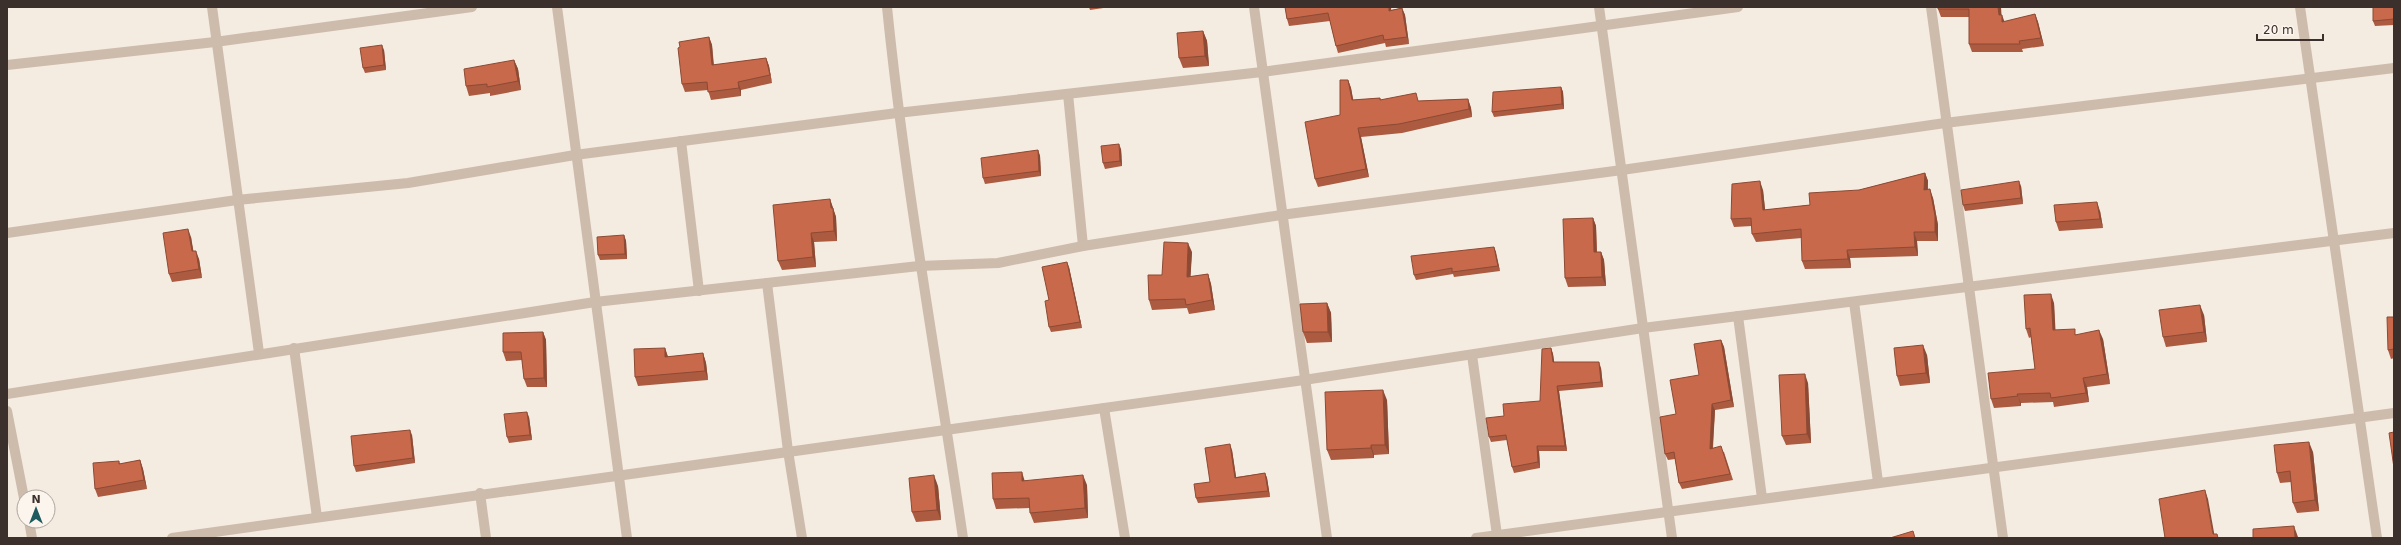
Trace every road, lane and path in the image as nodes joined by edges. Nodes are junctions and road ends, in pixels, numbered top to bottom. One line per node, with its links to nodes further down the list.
1 (212, 7): 11 (street)
2 (472, 7): 11 (street)
3 (557, 7): 20 (street)
4 (887, 7): 17 (street)
5 (1254, 7): 14 (street)
6 (1599, 7): 10 (street)
7 (1738, 7): 10 (street)
8 (1931, 7): 18 (street)
9 (2300, 7): 15 (street)
10 (1601, 25): 14 (street); 21 (street)
11 (215, 42): 12 (street); 22 (street)
12 (7, 65)
13 (2394, 68): 15 (street)
14 (1262, 72): 16 (street); 23 (street)
15 (2311, 79): 18 (street); 26 (street)
16 (1068, 94): 17 (street); 27 (street)
17 (897, 113): 19 (street); 28 (street)
18 (1945, 123): 21 (street); 30 (street)
19 (681, 141): 20 (street); 31 (street)
20 (575, 155): 22 (street); 32 (street)
21 (1622, 170): 23 (street); 35 (street)
22 (237, 200): 24 (street); 37 (street)
23 (1281, 215): 27 (street); 39 (street)
24 (7, 233)
25 (2394, 233): 26 (street)
26 (2332, 241): 30 (street); 44 (street)
27 (1083, 246): 28 (street)
28 (919, 266): 29 (street); 45 (street)
29 (767, 283): 31 (street); 46 (street)
30 (1968, 287): 33 (street); 47 (street)
31 (699, 291): 32 (street)
32 (595, 302): 36 (street); 48 (street)
33 (1854, 302): 34 (street); 49 (street)
34 (1738, 316): 35 (street); 52 (street)
35 (1643, 328): 38 (street); 53 (street)
36 (294, 348): 37 (street); 54 (street)
37 (259, 353): 40 (street)
38 (1472, 354): 39 (street); 55 (street)
39 (1304, 380): 41 (street); 62 (street)
40 (7, 394)
41 (1104, 408): 45 (street); 61 (street)
42 (7, 411): 50 (street)
43 (2394, 413): 44 (street)
44 (2359, 418): 47 (street); 66 (street)
45 (947, 430): 46 (street); 60 (street)
46 (788, 452): 48 (street); 59 (street)
47 (1994, 466): 49 (street); 65 (street)
48 (619, 474): 51 (street); 58 (street)
49 (1878, 482): 52 (street)
50 (22, 489)
51 (480, 493): 54 (street); 57 (street)
52 (1762, 498): 53 (street)
53 (1668, 510): 55 (street); 64 (street)
54 (317, 517): 56 (street)
55 (1498, 535): 63 (street)
56 (172, 538)
57 (486, 538)
58 (627, 538)
59 (802, 538)
60 (963, 538)
61 (1125, 538)
62 (1327, 538)
63 (1476, 538)
64 (1672, 538)
65 (2003, 538)
66 (2377, 538)

